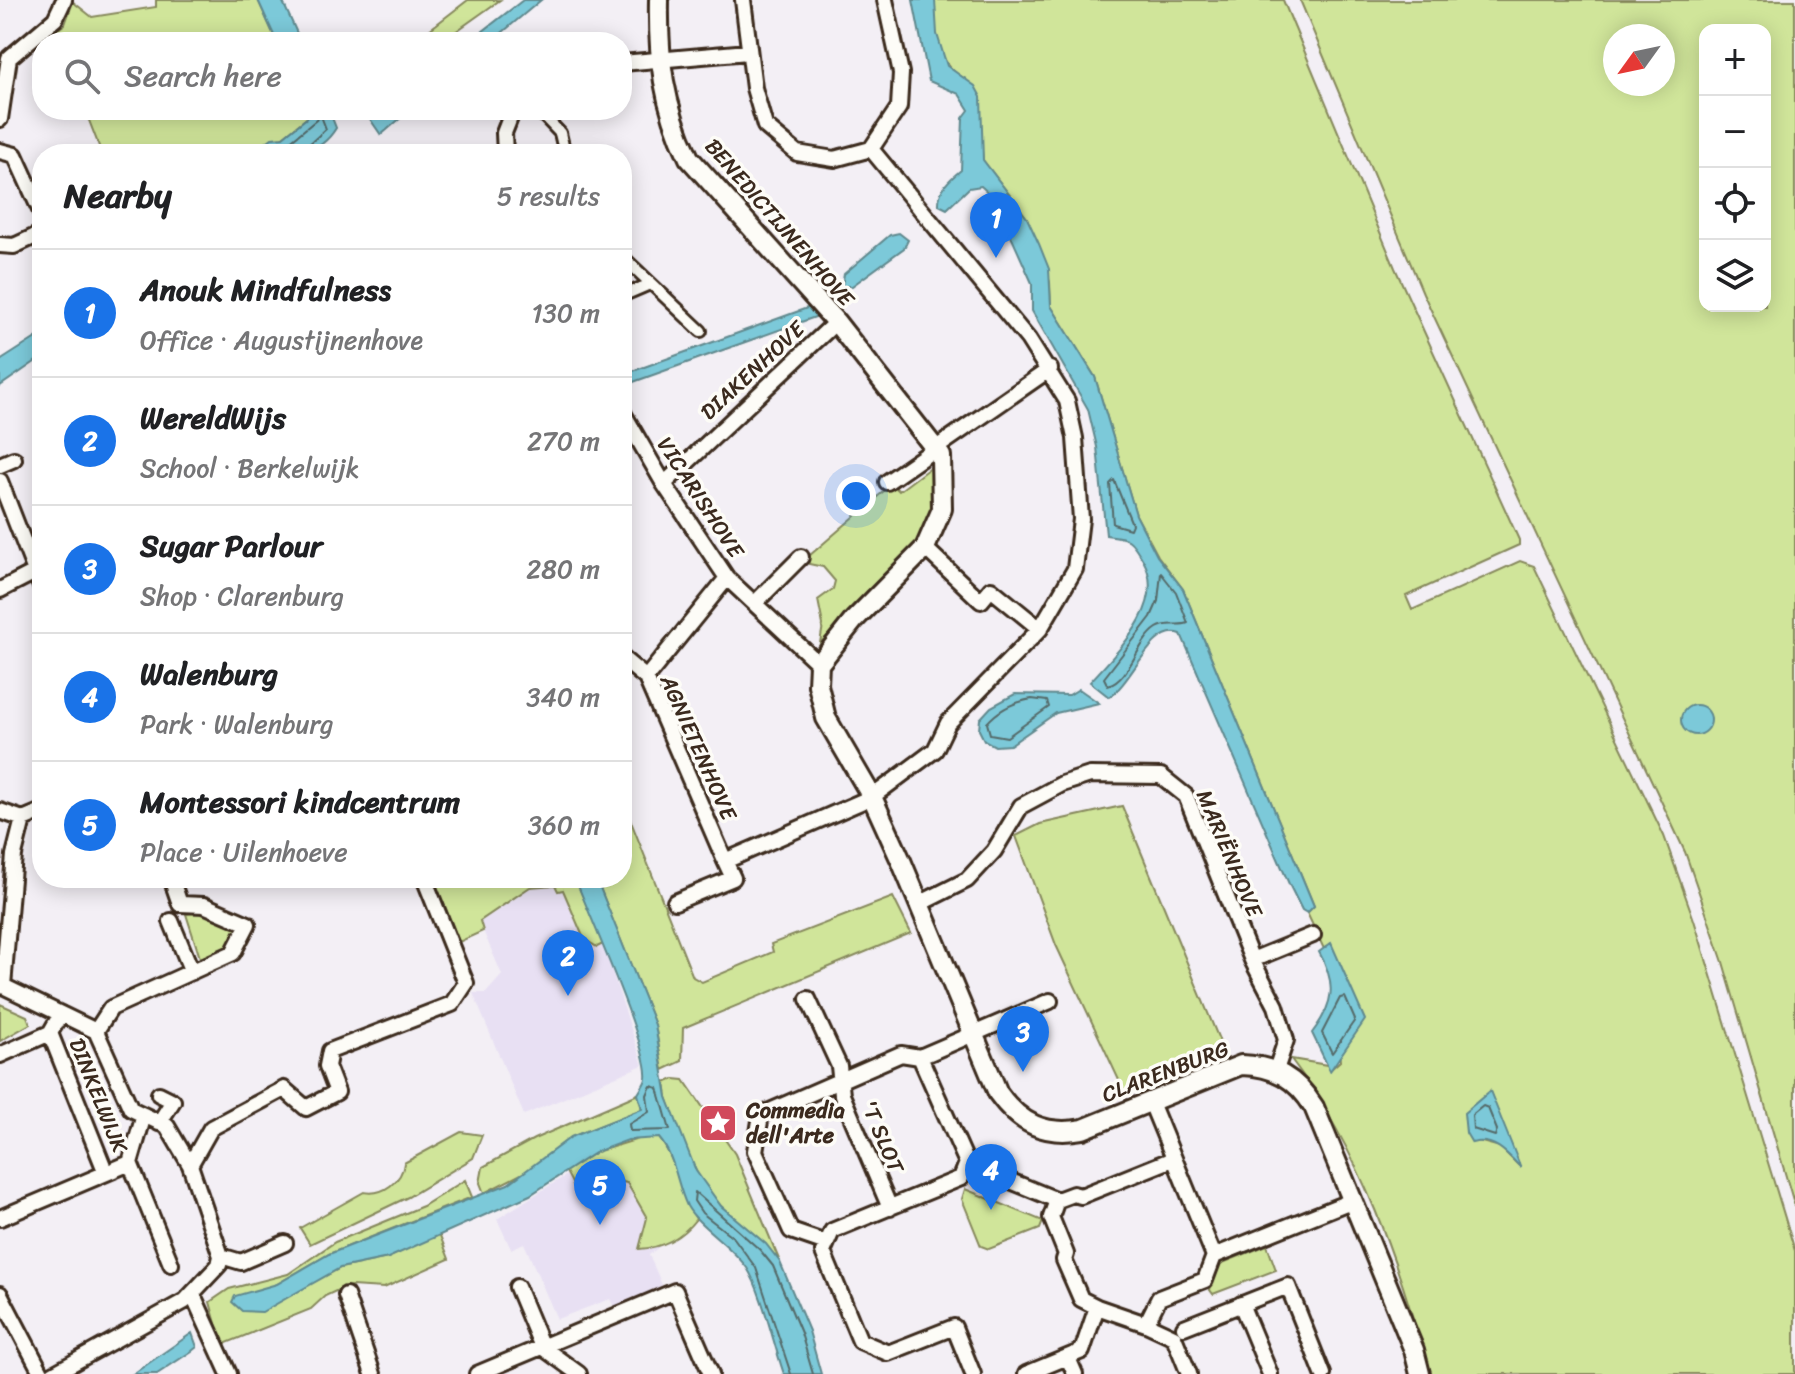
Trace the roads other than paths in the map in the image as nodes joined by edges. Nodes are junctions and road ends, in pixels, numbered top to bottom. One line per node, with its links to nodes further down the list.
1 (64, 0): 5 (street)
2 (659, 0): 8 (street, BENEDICTIJNENHOVE)
3 (743, 0): 7 (street)
4 (885, 0): 15 (street)
5 (40, 32)
6 (32, 38): 10 (street)
7 (748, 52): 8 (street); 15 (street)
8 (658, 62): 9 (street); 23 (street, BENEDICTIJNENHOVE)
9 (632, 63)
10 (0, 119)
11 (509, 120): 13 (street)
12 (548, 120): 14 (street)
13 (505, 144)
14 (563, 144)
15 (871, 149): 25 (street)
16 (0, 151): 17 (street)
17 (32, 192)
18 (32, 238): 19 (street)
19 (0, 245)
20 (632, 266): 21 (street)
21 (650, 284): 22 (street); 24 (street)
22 (632, 292)
23 (836, 322): 27 (street, BENEDICTIJNENHOVE); 30 (street, DIAKENHOVE)
24 (701, 331)
25 (1050, 369): 27 (street); 38 (street)
26 (632, 428): 30 (street, VICARISHOVE)
27 (935, 446): 29 (street); 32 (street, BENEDICTIJNENHOVE)
28 (0, 481): 31 (street)
29 (887, 482)
30 (664, 484): 35 (street, VICARISHOVE)
31 (32, 546)
32 (925, 548): 38 (street); 39 (street, BENEDICTIJNENHOVE)
33 (801, 557): 37 (street)
34 (32, 574): 36 (street)
35 (727, 578): 37 (street); 41 (street, VICARISHOVE)
36 (0, 590)
37 (755, 603): 39 (street)
38 (1040, 629): 42 (street)
39 (819, 664): 42 (street)
40 (632, 666): 41 (street, AGNIETENHOVE)
41 (646, 678): 47 (street, AGNIETENHOVE)
42 (872, 797): 47 (street); 51 (street)
43 (0, 811): 45 (street)
44 (32, 815): 45 (street)
45 (23, 819): 46 (street)
46 (7, 853): 56 (street)
47 (725, 861): 50 (street)
48 (174, 888): 55 (street)
49 (428, 888): 74 (street)
50 (675, 902)
51 (919, 904): 54 (street, MARIËNHOVE); 62 (street, CLARENBURG)
52 (171, 921): 55 (street)
53 (1313, 935): 54 (street)
54 (1252, 960): 65 (street, MARIËNHOVE)
55 (192, 972): 60 (street)
56 (2, 987): 59 (street)
57 (808, 999): 66 (street, 'T SLOT)
58 (1050, 1001): 62 (street)
59 (61, 1014): 60 (street); 61 (street, DINKELWIJK)
60 (96, 1031): 69 (street)
61 (50, 1033): 63 (street, DINKELWIJK); 75 (street, DINKELWIJK)
62 (973, 1035): 64 (street); 68 (street, CLARENBURG)
63 (0, 1055)
64 (920, 1057): 66 (street); 73 (street)
65 (1276, 1070): 68 (street, CLARENBURG); 77 (street)
66 (842, 1080): 78 (street, 'T SLOT); 81 (street)
67 (159, 1094): 70 (street)
68 (1150, 1100): 71 (street)
69 (144, 1115): 70 (street); 72 (street, DINKELWIJK)
70 (159, 1123): 74 (street)
71 (1173, 1159): 76 (street); 83 (street)
72 (130, 1163): 75 (street, DINKELWIJK); 84 (street, DINKELWIJK)
73 (967, 1163): 76 (street); 78 (street)
74 (190, 1165): 82 (street)
75 (106, 1173): 79 (street, DINKELWIJK)
76 (1057, 1200): 90 (street)
77 (1351, 1201): 83 (street); 108 (street)
78 (890, 1208): 81 (street)
79 (0, 1218)
80 (285, 1243): 82 (street)
81 (826, 1243): 102 (street)
82 (221, 1256): 87 (street)
83 (1214, 1256): 91 (street)
84 (171, 1264)
85 (517, 1287): 93 (street)
86 (0, 1294): 95 (street)
87 (193, 1295): 96 (street); 97 (street)
88 (346, 1295): 98 (street)
89 (1241, 1304): 92 (street); 106 (street); 107 (street)
90 (1097, 1307): 91 (street); 94 (street)
91 (1146, 1324): 105 (street)
92 (1184, 1327)
93 (542, 1347): 99 (street); 100 (street); 101 (street)
94 (1068, 1358): 103 (street); 104 (street)
95 (42, 1374)
96 (53, 1374)
97 (229, 1374)
98 (373, 1374)
99 (477, 1374)
100 (579, 1374)
101 (711, 1374)
102 (973, 1374)
103 (1026, 1374)
104 (1075, 1374)
105 (1189, 1374)
106 (1270, 1374)
107 (1323, 1374)
108 (1420, 1374)

